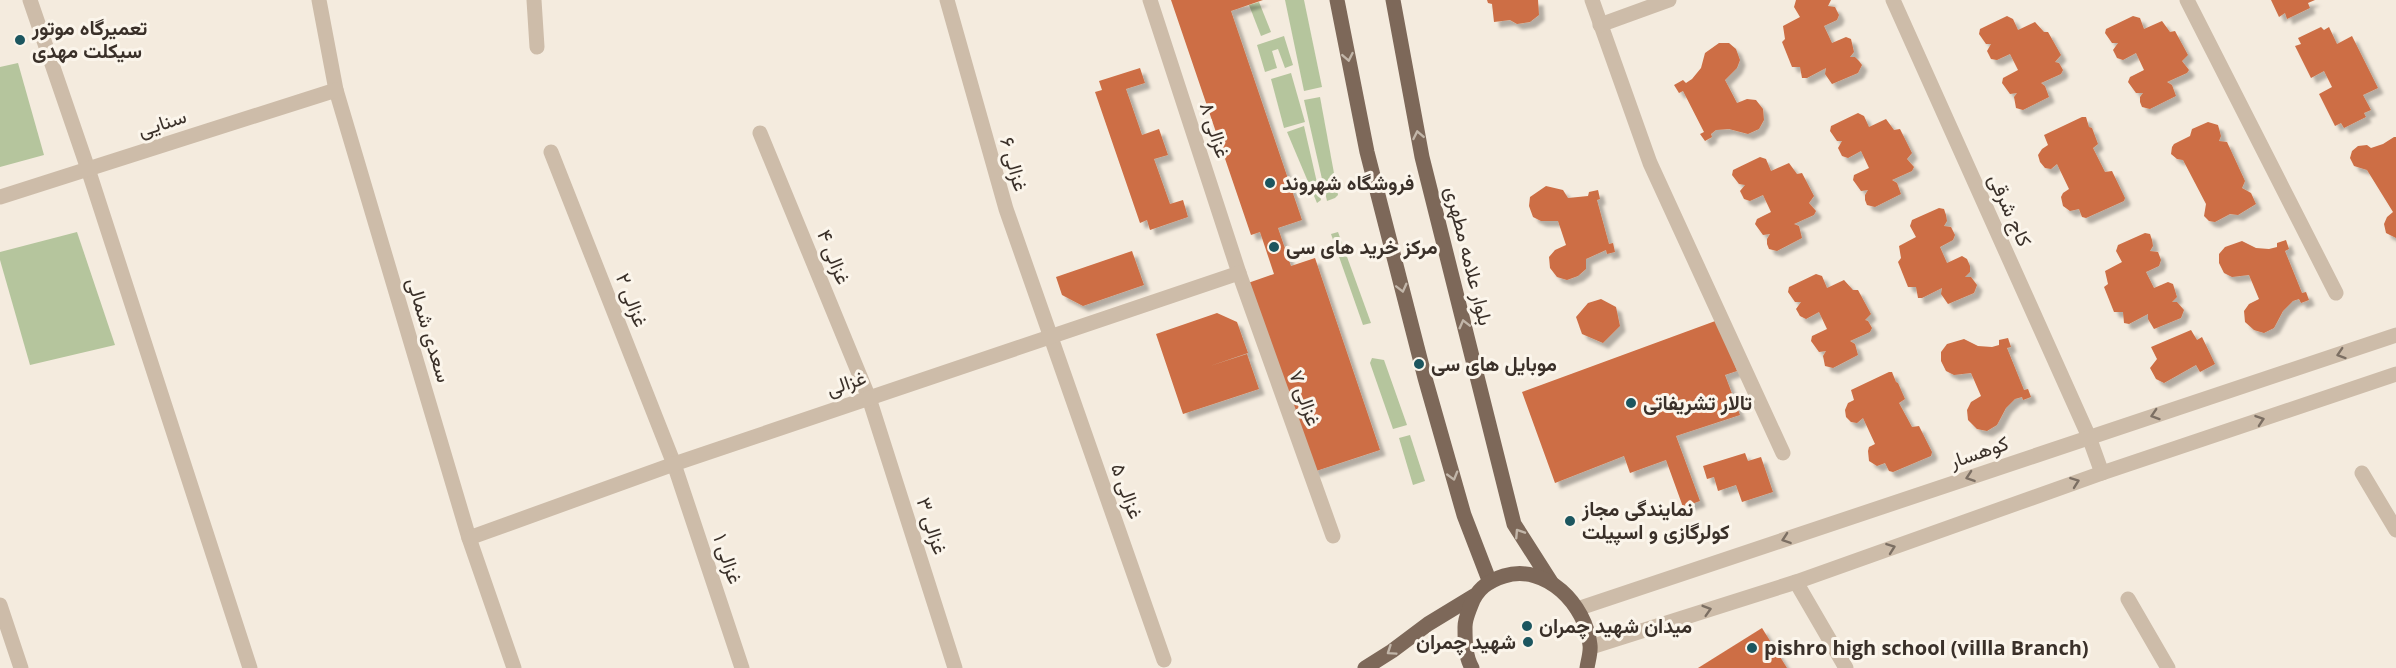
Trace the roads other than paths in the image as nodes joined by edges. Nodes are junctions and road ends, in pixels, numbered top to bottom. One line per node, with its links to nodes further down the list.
1 (30, 0): 17 (street)
2 (319, 0): 14 (street, سعدی شمالی)
3 (534, 0): 13 (street)
4 (947, 0): 22 (street, غزالی ۶)
5 (1150, 0): 19 (street, غزالی ۸)
6 (1337, 0): 33 (main road, one-way to 33)
7 (1393, 0): 34 (main road, بلوار علامه مطهری, one-way to 7)
8 (1592, 0): 12 (street)
9 (1668, 0): 12 (street)
10 (1893, 0): 25 (street, کاج شرقی)
11 (2187, 0): 20 (street)
12 (1600, 25): 26 (street)
13 (537, 47)
14 (336, 90): 17 (street, سنایی); 32 (street, سعدی شمالی)
15 (760, 133): 24 (street, غزالی ۴)
16 (551, 152): 27 (street, غزالی ۲)
17 (88, 169): 18 (street, سنایی); 43 (street)
18 (0, 196)
19 (1239, 273): 22 (street, غزالی); 31 (street, غزالی ۷)
20 (2336, 293)
21 (2396, 335): 25 (street, کوهسار, one-way to 25)
22 (1050, 337): 24 (street, غزالی); 41 (street, غزالی ۵)
23 (2396, 374): 28 (street, one-way to 23)
24 (869, 398): 27 (street, غزالی); 46 (street, غزالی ۳)
25 (2089, 437): 28 (street, کاج شرقی); 39 (street, کوهسار, one-way to 39)
26 (1783, 453)
27 (674, 464): 32 (street, غزالی); 45 (street, غزالی ۱)
28 (2102, 473): 35 (street, one-way to 28)
29 (2362, 473): 30 (street)
30 (2396, 530)
31 (1332, 537)
32 (469, 538): 44 (street, سعدی شمالی)
33 (1489, 580): 34 (main road); 36 (main road)
34 (1551, 582): 39 (main road, بلوار علامه مطهری)
35 (1796, 582): 40 (street, one-way to 35); 50 (street)
36 (1474, 596): 47 (main road, one-way to 47); 48 (main road)
37 (2128, 599): 51 (street)
38 (0, 605): 42 (street)
39 (1576, 609): 40 (main road, بلوار علامه مطهری)
40 (1591, 647): 49 (main road)
41 (1164, 660)
42 (21, 668)
43 (250, 668)
44 (514, 668)
45 (742, 668)
46 (955, 668)
47 (1365, 668)
48 (1472, 668)
49 (1587, 668)
50 (1846, 668)
51 (2168, 668)

